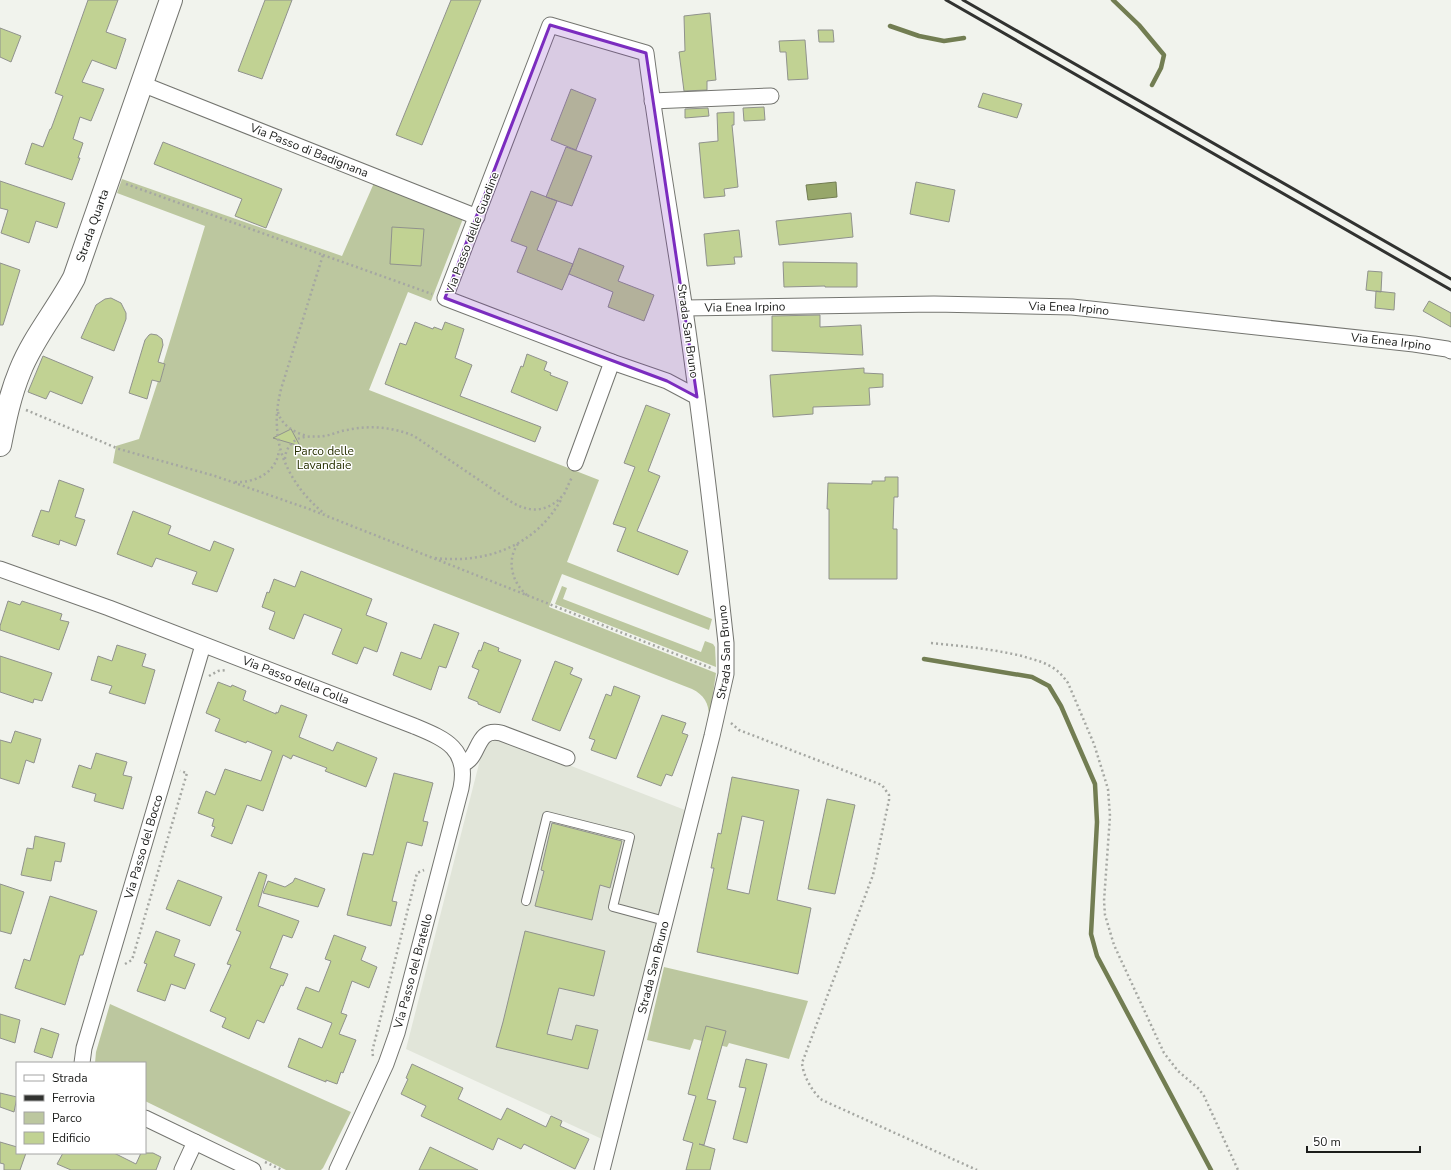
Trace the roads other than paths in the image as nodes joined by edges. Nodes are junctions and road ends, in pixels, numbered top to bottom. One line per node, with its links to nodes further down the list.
1 (171, 0): 3 (street, Strada Quarta)
2 (646, 53): 5 (street, Strada San Bruno); 6 (street, Via Passo delle Guadine)
3 (142, 84): 6 (street, Via Passo di Badignana); 11 (street, Strada Quarta)
4 (771, 96): 5 (street)
5 (652, 101): 7 (street, Strada San Bruno)
6 (477, 217): 9 (street, Via Passo delle Guadine)
7 (684, 308): 8 (street, Via Enea Irpino); 10 (street, Strada San Bruno)
8 (1451, 351)
9 (612, 362): 10 (street, Via Passo delle Guadine); 12 (street)
10 (697, 397): 18 (street, Strada San Bruno)
11 (1, 432)
12 (575, 463)
13 (0, 569): 14 (street, Via Passo della Colla)
14 (203, 645): 16 (street, Via Passo della Colla); 19 (street, Via Passo del Bocco)
15 (567, 758): 16 (street)
16 (462, 764): 26 (street, Via Passo del Bratello)
17 (526, 901): 18 (lane)
18 (665, 921): 27 (street, Strada San Bruno)
19 (84, 1048): 20 (street, Via Passo del Bocco); 21 (street, Via Passo del Bocco)
20 (76, 1062)
21 (82, 1062)
22 (146, 1118): 23 (street)
23 (195, 1142): 24 (street); 25 (street)
24 (182, 1170)
25 (253, 1170)
26 (337, 1170)
27 (602, 1170)

